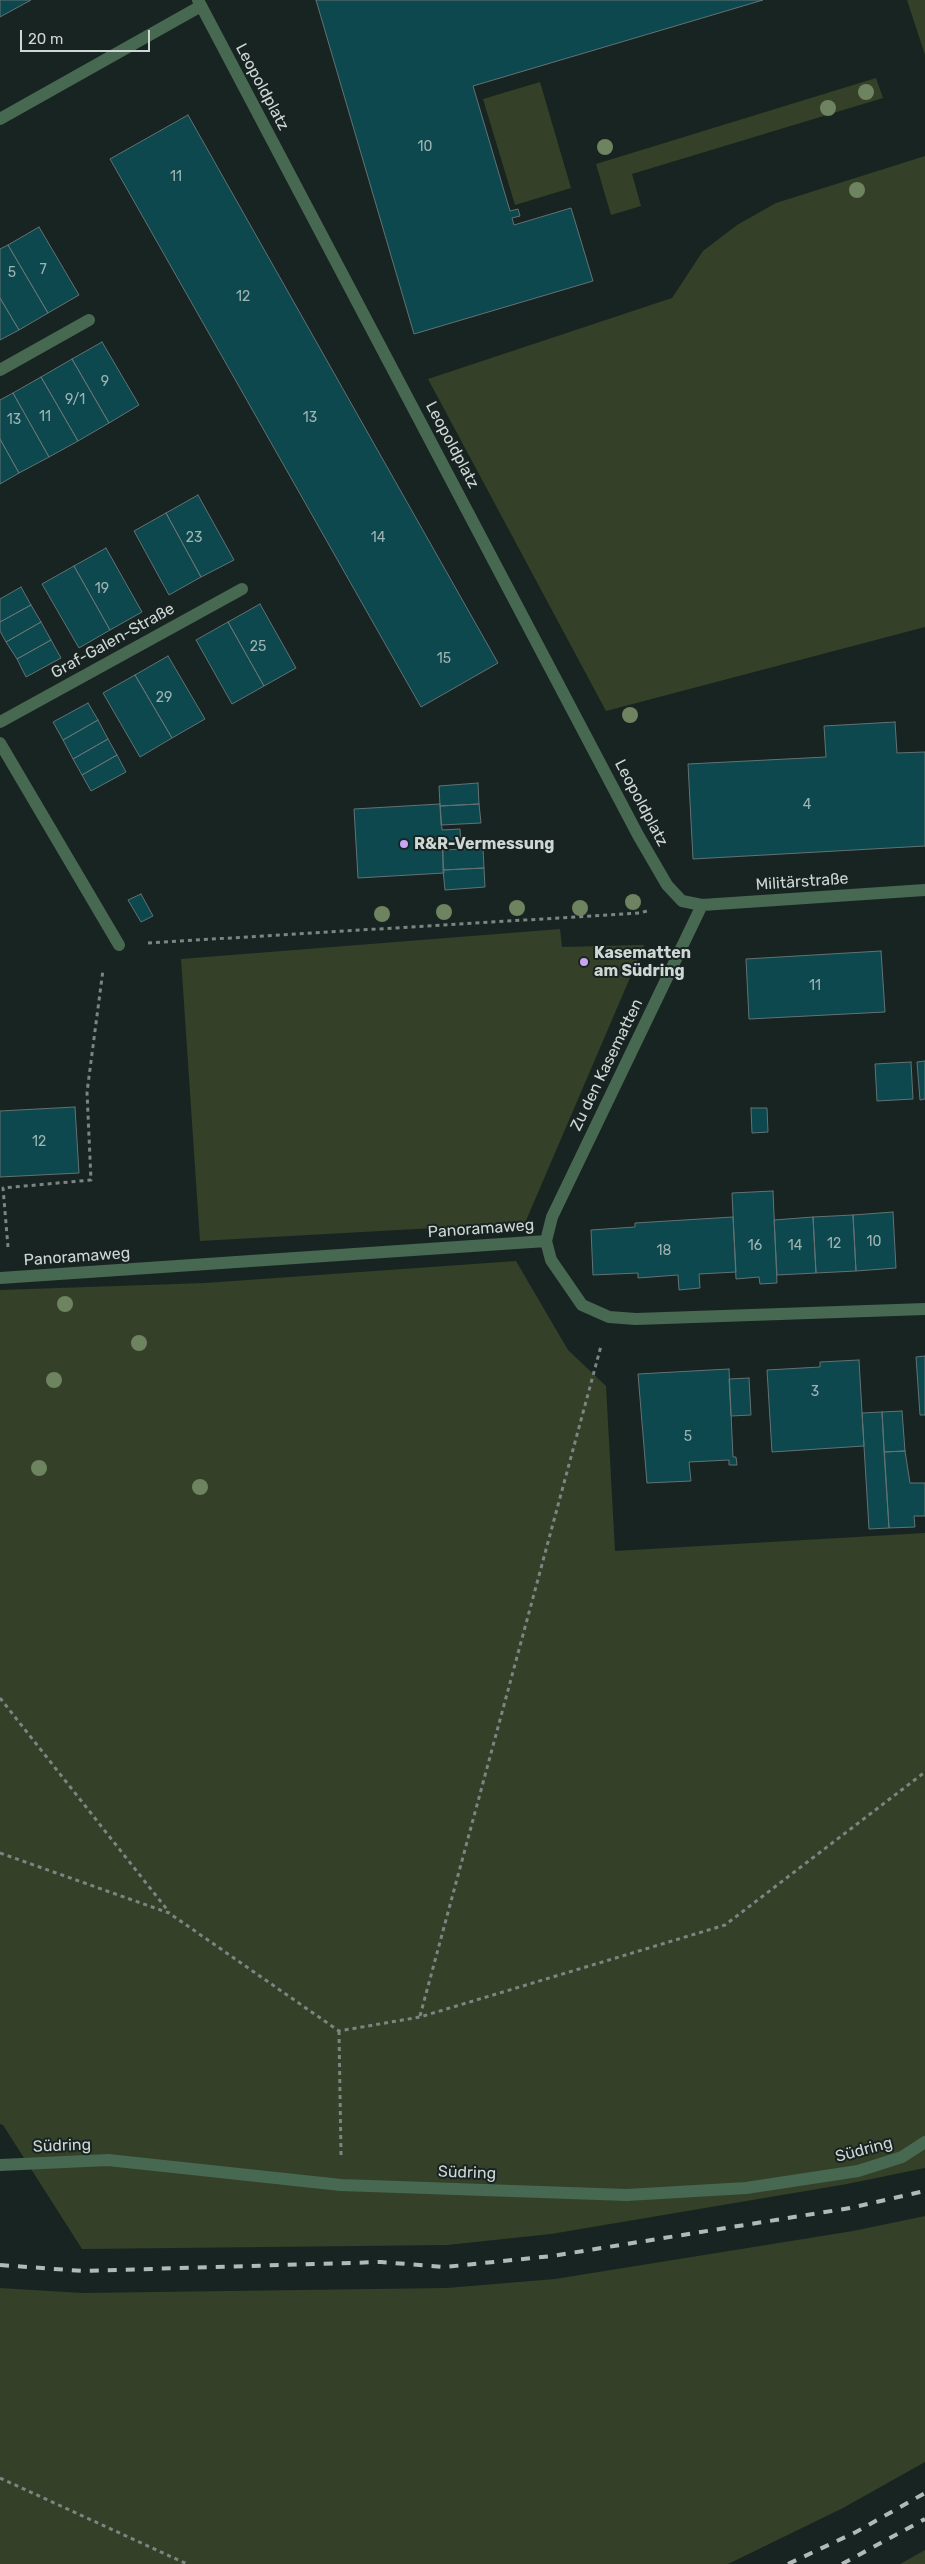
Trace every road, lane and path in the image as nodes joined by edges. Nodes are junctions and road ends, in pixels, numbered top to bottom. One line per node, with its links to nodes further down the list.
1 (199, 3): 2 (street); 9 (street, Leopoldplatz)
2 (0, 118)
3 (89, 320): 4 (street)
4 (0, 370)
5 (242, 589): 6 (street, Graf-Galen-Straße)
6 (0, 722)
7 (0, 742): 11 (street)
8 (925, 890): 10 (street, Militärstraße)
9 (682, 901): 10 (street, Militärstraße); 11 (path)
10 (702, 905): 12 (street, Zu den Kasematten)
11 (119, 945): 13 (path)
12 (546, 1241): 13 (street, Panoramaweg); 15 (street, Panoramaweg)
13 (5, 1278)
14 (925, 1309): 15 (street, Panoramaweg)
15 (609, 1317): 20 (path)
16 (0, 1698): 19 (path)
17 (925, 1772): 20 (path)
18 (0, 1853): 19 (path)
19 (169, 1913): 21 (path)
20 (420, 2016): 21 (path)
21 (339, 2030): 24 (path)
22 (925, 2142): 24 (street, Südring)
23 (0, 2165): 24 (street, Südring)
24 (342, 2185)
25 (0, 2478): 26 (path)
26 (185, 2564)

